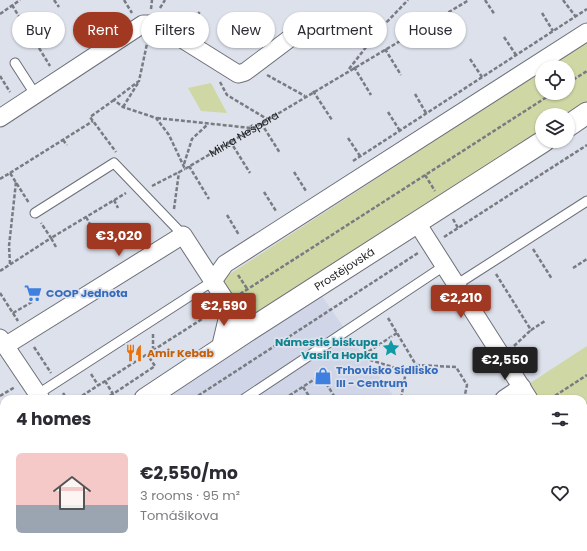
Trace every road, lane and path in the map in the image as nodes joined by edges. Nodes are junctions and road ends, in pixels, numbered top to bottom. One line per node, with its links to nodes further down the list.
1 (20, 0): 9 (path)
2 (54, 0): 10 (path)
3 (124, 0): 15 (path)
4 (165, 0): 13 (path)
5 (408, 0): 36 (path)
6 (469, 0): 14 (path, Mirka Nešpora)
7 (485, 0): 18 (path)
8 (563, 0): 19 (path)
9 (12, 5): 12 (path); 17 (path)
10 (59, 7)
11 (587, 9): 19 (path)
12 (16, 12)
13 (154, 12)
14 (449, 12)
15 (141, 13)
16 (542, 13): 21 (path)
17 (0, 14)
18 (494, 15)
19 (575, 16): 21 (path); 22 (path)
20 (141, 25): 44 (street)
21 (553, 31): 30 (path)
22 (587, 32): 117 (street)
23 (504, 37): 30 (path)
24 (283, 43): 33 (street)
25 (395, 43): 29 (path, Mirka Nešpora)
26 (39, 48): 35 (path)
27 (144, 48): 43 (path)
28 (196, 48): 33 (street)
29 (385, 49): 34 (path, Mirka Nešpora); 38 (path)
30 (516, 55): 41 (path)
31 (470, 59): 41 (path)
32 (15, 63): 44 (lane)
33 (252, 66): 48 (path)
34 (354, 67): 36 (path, Mirka Nešpora); 47 (path)
35 (54, 71)
36 (348, 71): 45 (path, Mirka Nešpora)
37 (587, 71): 42 (path)
38 (401, 75)
39 (0, 76): 44 (path)
40 (217, 77): 57 (path)
41 (482, 77): 53 (path)
42 (575, 79)
43 (139, 81): 49 (path); 51 (path)
44 (33, 90): 55 (street)
45 (313, 91): 48 (path, Mirka Nešpora); 58 (path)
46 (415, 94): 53 (path)
47 (371, 95)
48 (305, 96): 57 (path, Mirka Nešpora)
49 (114, 100): 51 (path); 59 (path)
50 (541, 100): 120 (path)
51 (123, 107): 56 (path)
52 (388, 112): 64 (path)
53 (426, 113): 64 (path)
54 (587, 114): 60 (street)
55 (0, 118)
56 (156, 118): 62 (path); 75 (path)
57 (267, 119): 61 (path, Mirka Nešpora)
58 (332, 120)
59 (93, 121): 66 (path); 73 (path)
60 (575, 122)
61 (261, 123): 63 (path, Mirka Nešpora); 71 (path)
62 (208, 124): 63 (path); 75 (path)
63 (252, 128): 67 (path, Mirka Nešpora)
64 (400, 131): 72 (path)
65 (348, 138): 72 (path)
66 (63, 140): 68 (path); 80 (path)
67 (230, 141): 76 (path, Mirka Nešpora); 81 (path)
68 (67, 145)
69 (587, 145): 108 (path)
70 (535, 147): 102 (street, Prostějovská)
71 (280, 153)
72 (360, 156): 74 (path)
73 (114, 163): 86 (lane); 98 (lane)
74 (348, 164)
75 (184, 165): 77 (path)
76 (189, 166): 77 (path, Mirka Nešpora); 91 (path)
77 (185, 168): 78 (path, Mirka Nešpora)
78 (179, 172): 84 (path, Mirka Nešpora); 94 (path)
79 (294, 172): 87 (path)
80 (10, 173)
81 (250, 173)
82 (16, 181): 113 (path)
83 (146, 182): 84 (path)
84 (151, 187): 86 (path, Mirka Nešpora); 88 (path)
85 (312, 187): 87 (path)
86 (141, 191): 92 (path, Mirka Nešpora); 106 (lane)
87 (306, 191): 90 (path)
88 (156, 192)
89 (264, 192): 97 (path)
90 (300, 195)
91 (209, 199)
92 (114, 200): 96 (path); 101 (path, Mirka Nešpora)
93 (587, 201): 109 (lane)
94 (169, 207)
95 (282, 207): 97 (path)
96 (118, 208)
97 (276, 211): 100 (path)
98 (35, 213)
99 (227, 215): 105 (path)
100 (270, 215)
101 (86, 217): 103 (path); 110 (path, Mirka Nešpora)
102 (417, 223): 114 (street); 125 (street, Prostějovská)
103 (91, 226)
104 (245, 231): 105 (path)
105 (239, 234): 107 (path)
106 (183, 235): 117 (street); 128 (street)
107 (233, 239)
108 (440, 239)
109 (527, 239): 112 (lane); 116 (path)
110 (56, 248)
111 (587, 258): 115 (path)
112 (489, 263): 118 (lane); 124 (path)
113 (10, 264)
114 (444, 266): 118 (street); 121 (lane)
115 (572, 268)
116 (552, 279)
117 (212, 281): 120 (street); 144 (lane)
118 (456, 285): 139 (street)
119 (32, 302): 122 (path)
120 (228, 305): 125 (street); 129 (street); 131 (path)
121 (382, 307): 127 (path); 147 (lane)
122 (13, 313)
123 (544, 320): 124 (path)
124 (531, 330): 130 (path)
125 (246, 332): 129 (street, Prostějovská)
126 (153, 333): 131 (path)
127 (398, 333): 133 (path); 134 (path)
128 (3, 342): 143 (street)
129 (220, 349): 146 (street, Prostějovská)
130 (511, 349)
131 (153, 350): 132 (path)
132 (147, 354): 136 (path); 140 (path)
133 (416, 365): 134 (path); 151 (path)
134 (406, 371): 150 (path)
135 (587, 375): 152 (path)
136 (105, 381): 140 (path); 145 (path)
137 (20, 383): 142 (path)
138 (303, 386): 141 (path); 148 (path); 149 (path)
139 (526, 393)
140 (113, 394)
141 (291, 394)
142 (2, 395)
143 (35, 395)
144 (39, 395)
145 (83, 395)
146 (151, 395)
147 (250, 395)
148 (309, 395)
149 (334, 395)
150 (402, 395)
151 (465, 395)
152 (556, 395)

